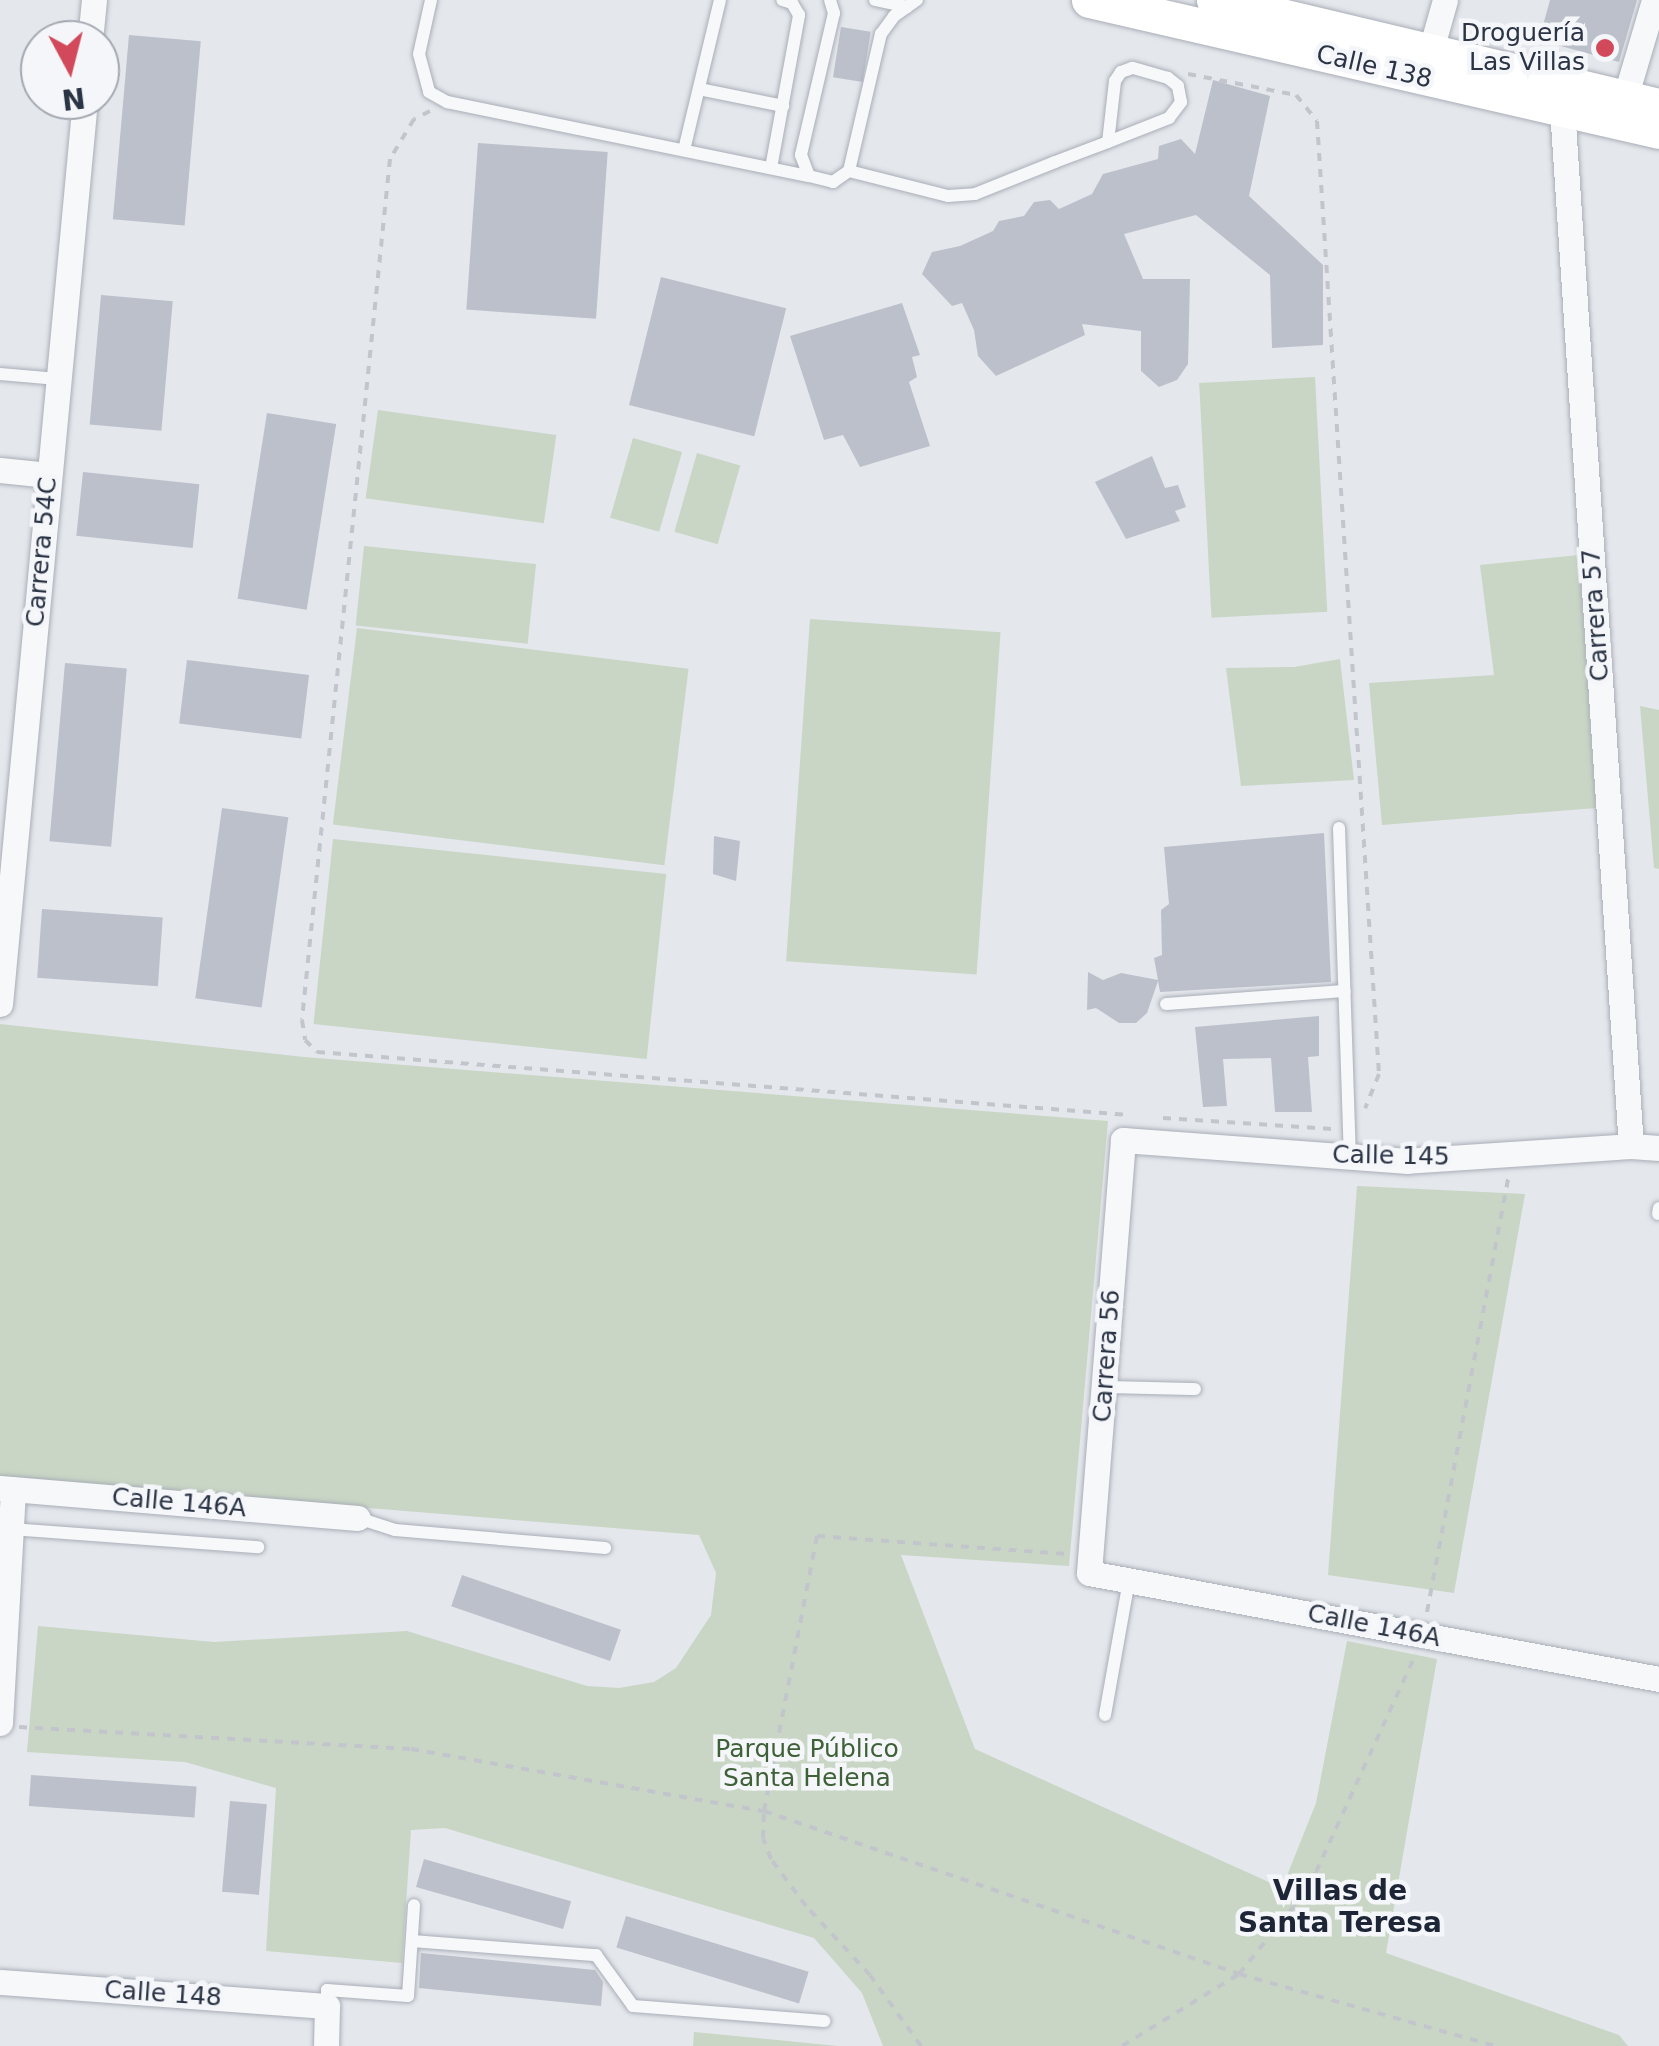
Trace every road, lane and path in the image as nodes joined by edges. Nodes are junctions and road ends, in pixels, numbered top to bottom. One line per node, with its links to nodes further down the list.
1 (431, 0): 15 (lane)
2 (720, 0): 13 (lane)
3 (782, 0): 17 (lane)
4 (830, 0): 24 (lane)
5 (876, 0): 9 (lane)
6 (1089, 0): 10 (main road, Calle 138)
7 (1444, 0): 11 (street)
8 (1654, 0): 16 (street)
9 (912, 3): 23 (lane)
10 (1216, 8): 11 (main road, Calle 138); 14 (main road, Calle 138)
11 (1430, 53): 14 (main road, Calle 138)
12 (1168, 78): 20 (lane); 20 (lane); 34 (path)
13 (699, 89): 17 (lane); 21 (lane)
14 (1561, 98): 16 (main road, Calle 138); 19 (main road, Calle 138); 36 (street, Carrera 57)
15 (447, 102): 21 (lane); 35 (path)
16 (1642, 102)
17 (782, 106): 22 (lane)
18 (82, 120): 26 (street, Carrera 54C)
19 (1659, 130)
20 (1108, 142): 23 (lane)
21 (684, 150): 22 (lane)
22 (771, 168): 24 (lane)
23 (849, 171): 24 (lane)
24 (809, 176)
25 (0, 374): 26 (lane)
26 (58, 379): 28 (street, Carrera 54C)
27 (0, 470): 28 (street)
28 (50, 475): 31 (street, Carrera 54C)
29 (1339, 828): 30 (lane)
30 (1344, 991): 32 (lane); 34 (lane)
31 (0, 1004)
32 (1166, 1004)
33 (1153, 1117): 34 (path)
34 (1348, 1124): 39 (lane)
35 (1128, 1128): 39 (street, Calle 145); 40 (street, Carrera 56)
36 (1631, 1146): 37 (street, Calle 145); 38 (street, Calle 145)
37 (1659, 1148)
38 (1512, 1154): 39 (street, Calle 145); 49 (path)
39 (1350, 1156)
40 (1104, 1387): 41 (lane); 47 (street, Carrera 56)
41 (1196, 1388)
42 (7, 1489): 43 (street, Calle 146A); 44 (street)
43 (358, 1518): 46 (lane)
44 (11, 1529): 45 (lane); 52 (street)
45 (258, 1547)
46 (605, 1548)
47 (1090, 1565): 48 (street, Calle 146A); 53 (path)
48 (1129, 1580): 49 (street, Calle 146A); 51 (lane)
49 (1423, 1635): 50 (street, Calle 146A); 56 (path)
50 (1659, 1679)
51 (1105, 1714)
52 (10, 1725): 53 (path)
53 (764, 1811): 56 (path); 61 (path)
54 (414, 1905): 55 (lane)
55 (412, 1941): 58 (lane); 59 (lane)
56 (1240, 1974): 62 (path); 63 (path)
57 (0, 1982): 58 (street, Calle 148)
58 (326, 2006): 60 (street)
59 (824, 2021)
60 (326, 2046)
61 (920, 2046)
62 (1122, 2046)
63 (1496, 2046)

